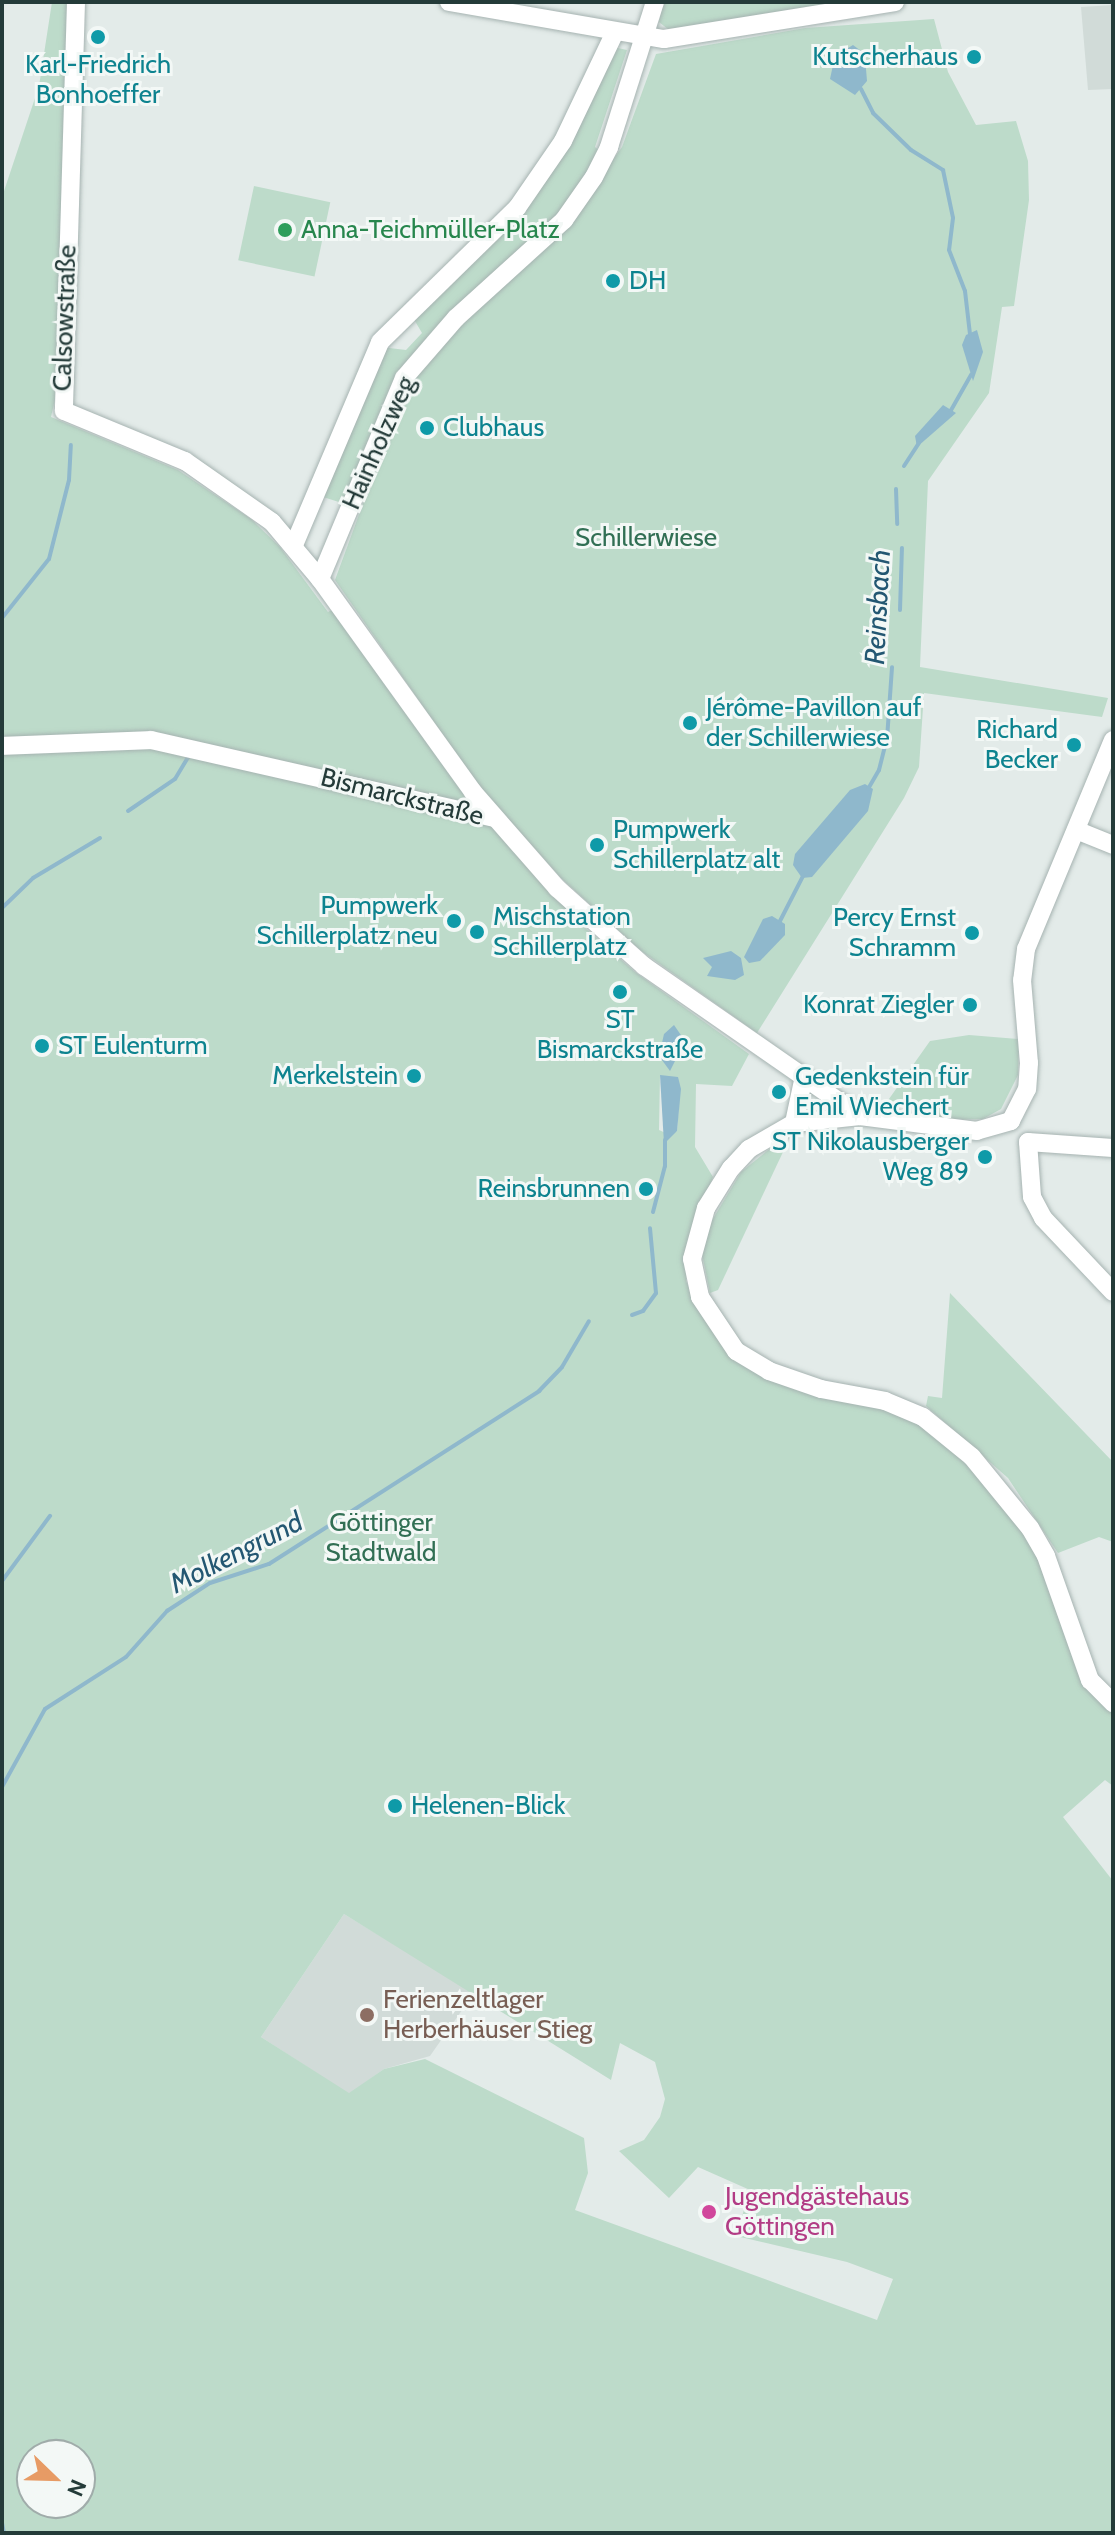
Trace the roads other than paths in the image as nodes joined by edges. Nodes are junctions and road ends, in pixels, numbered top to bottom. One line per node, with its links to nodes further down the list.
1 (76, 2): 7 (street, Calsowstraße)
2 (449, 2): 5 (street)
3 (655, 2): 6 (street, Hainholzweg)
4 (895, 2): 6 (street)
5 (614, 34): 6 (street); 7 (street, Hainholzweg)
6 (643, 39): 8 (street, Hainholzweg)
7 (294, 545): 8 (street, Calsowstraße)
8 (320, 579): 11 (street, Calsowstraße)
9 (1113, 740): 12 (street)
10 (2, 746): 11 (street, Bismarckstraße)
11 (493, 818): 14 (street, Bismarckstraße)
12 (1076, 830): 13 (street); 16 (street)
13 (1113, 845)
14 (803, 1081): 15 (street, Bismarckstraße); 17 (street)
15 (860, 1116): 16 (street); 17 (street)
16 (1011, 1121): 18 (street)
17 (794, 1123): 21 (street)
18 (1028, 1142): 19 (street); 20 (street)
19 (1113, 1148)
20 (1113, 1292)
21 (1113, 1703)

